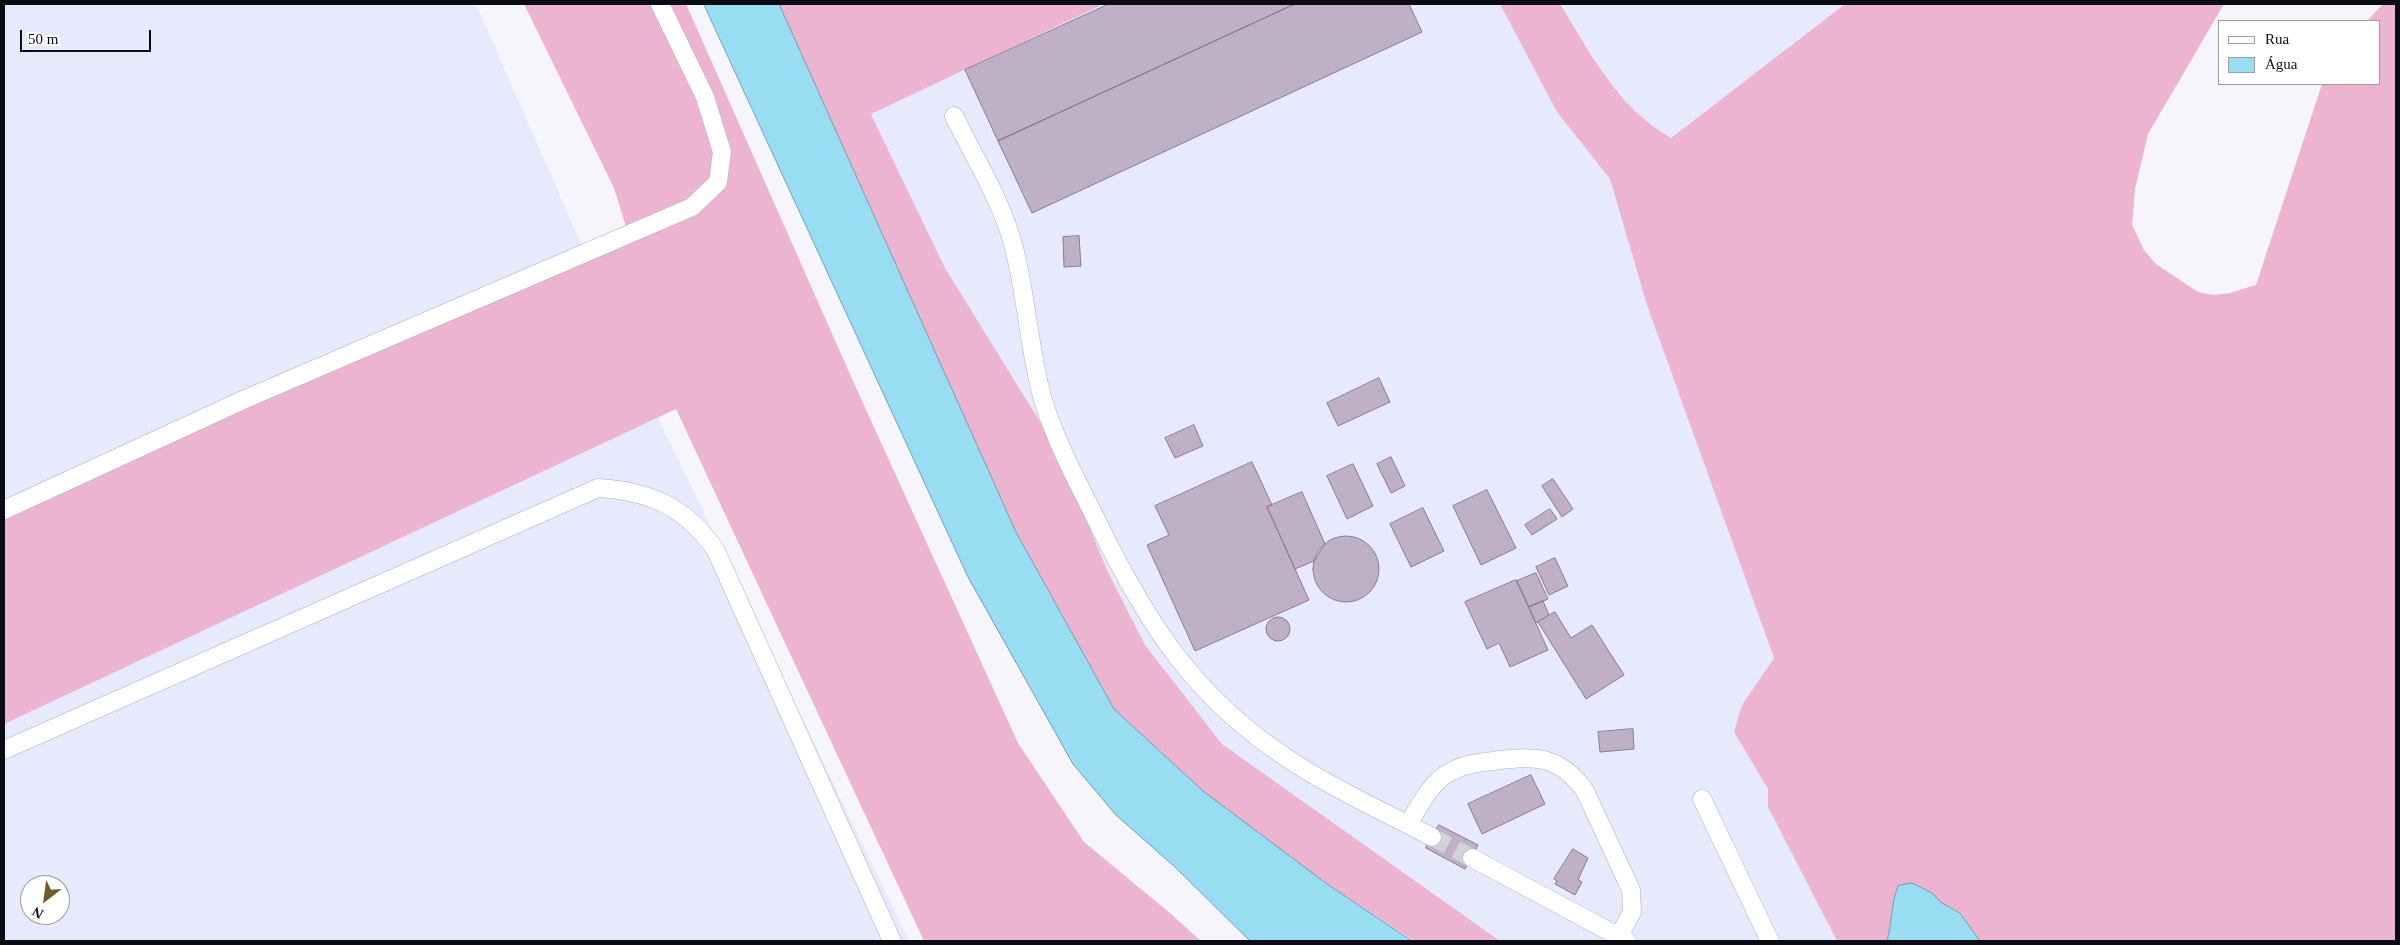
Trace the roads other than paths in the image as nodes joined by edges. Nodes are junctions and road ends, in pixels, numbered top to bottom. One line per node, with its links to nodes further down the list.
1 (660, 4): 3 (lane)
2 (954, 116): 6 (lane)
3 (4, 510)
4 (4, 750): 10 (lane)
5 (1702, 800): 11 (lane)
6 (1408, 824): 7 (lane); 9 (lane)
7 (1432, 837)
8 (1472, 858): 9 (lane)
9 (1623, 939)
10 (892, 941)
11 (1770, 941)

